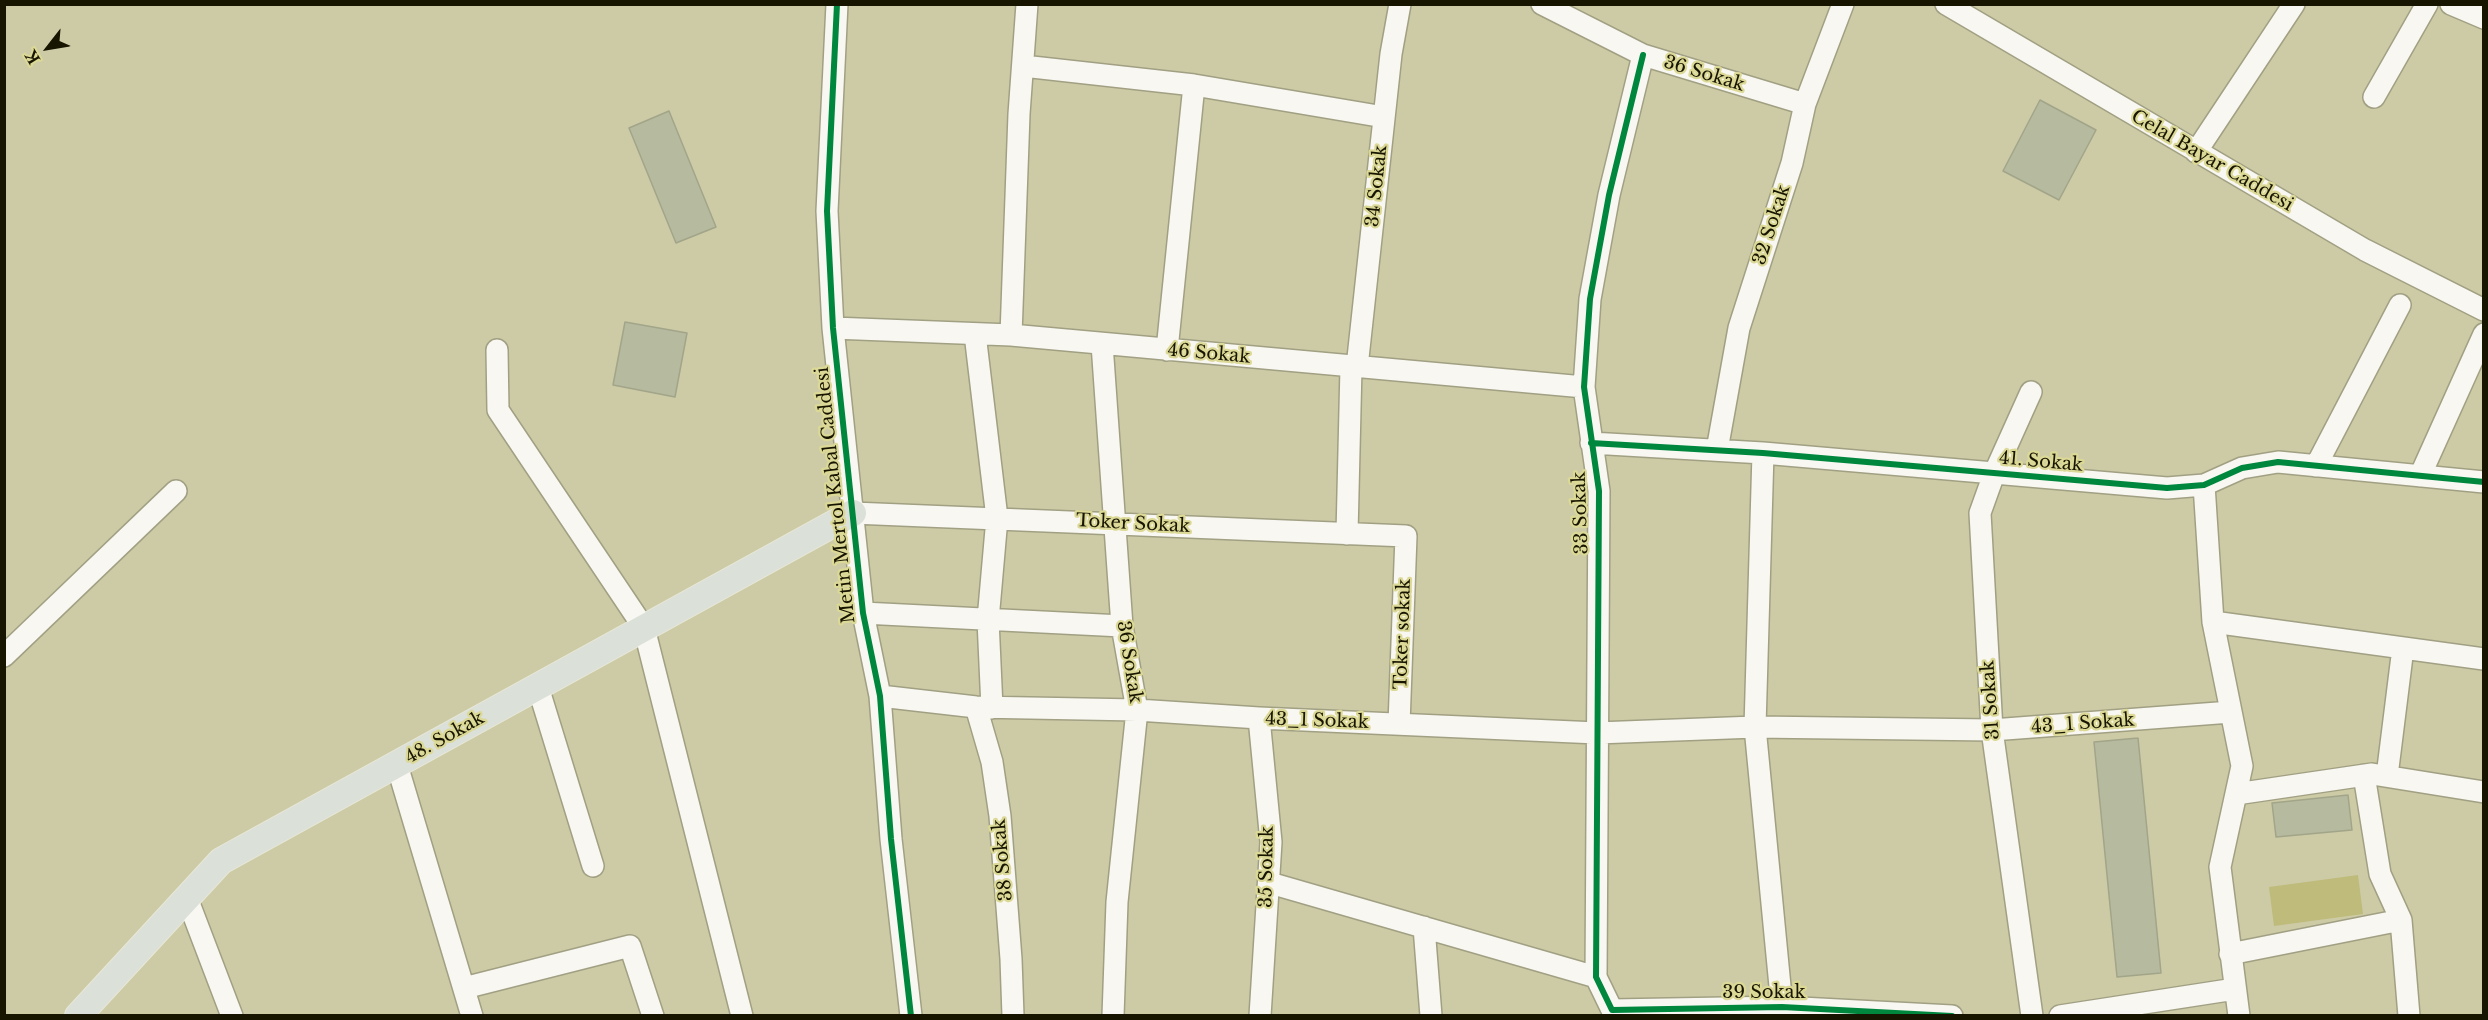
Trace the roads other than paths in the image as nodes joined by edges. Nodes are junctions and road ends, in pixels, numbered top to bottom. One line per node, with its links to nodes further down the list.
1 (837, 4): 20 (street, Metin Mertol Kabal Caddesi)
2 (1027, 4): 12 (street)
3 (1400, 4): 16 (street, 34 Sokak)
4 (1542, 4): 11 (street, 36 Sokak)
5 (1843, 4): 15 (street, 32 Sokak)
6 (1946, 4): 17 (street, Celal Bayar Caddesi)
7 (2294, 4): 17 (street)
8 (2427, 4): 14 (street)
9 (2451, 4): 10 (street)
10 (2484, 18)
11 (1643, 55): 15 (street, 36 Sokak); 28 (street, 33 Sokak)
12 (1023, 66): 13 (street); 23 (street)
13 (1194, 86): 16 (street); 26 (street)
14 (2374, 97)
15 (1805, 104): 31 (street, 32 Sokak)
16 (1384, 117): 27 (street, 34 Sokak)
17 (2196, 152): 19 (street, Celal Bayar Caddesi)
18 (2400, 305): 33 (street)
19 (2484, 310)
20 (833, 327): 21 (street, 46 Sokak); 39 (street, Metin Mertol Kabal Caddesi)
21 (975, 334): 23 (street, 46 Sokak); 40 (street, 38 Sokak)
22 (2484, 334): 35 (street)
23 (1011, 335): 24 (street, 46 Sokak)
24 (1102, 344): 26 (street, 46 Sokak); 41 (street, 36 Sokak)
25 (497, 350): 48 (street)
26 (1167, 350): 27 (street, 46 Sokak)
27 (1354, 367): 28 (street, 46 Sokak); 42 (street, 34 Sokak)
28 (1584, 387): 30 (street, 33 Sokak)
29 (2031, 392): 34 (street, 31 Sokak)
30 (1591, 443): 31 (street, 41. Sokak); 61 (street, 33 Sokak)
31 (1717, 450): 32 (street, 41. Sokak)
32 (1763, 453): 34 (street, 41. Sokak); 59 (street)
33 (2316, 466): 35 (street, 41. Sokak); 37 (street, 41. Sokak)
34 (1994, 474): 37 (street, 41. Sokak); 60 (street, 31 Sokak)
35 (2420, 476): 36 (street, 41. Sokak)
36 (2484, 482)
37 (2204, 485): 46 (street)
38 (176, 491): 50 (street)
39 (853, 513): 40 (street, Toker Sokak); 44 (street, Metin Mertol Kabal Caddesi); 48 (main road, 48. Sokak)
40 (997, 518): 41 (street, Toker Sokak); 45 (street, 38 Sokak)
41 (1114, 524): 42 (street, Toker Sokak); 47 (street, 36 Sokak)
42 (1347, 534): 43 (street, Toker Sokak)
43 (1407, 543): 58 (street, Toker sokak)
44 (863, 613): 45 (street); 53 (street, Metin Mertol Kabal Caddesi)
45 (988, 620): 47 (street); 54 (street, 38 Sokak)
46 (2213, 622): 49 (street); 56 (street)
47 (1122, 626): 55 (street, 36 Sokak)
48 (644, 628): 52 (main road, 48. Sokak); 82 (street)
49 (2403, 648): 51 (street); 64 (street)
50 (4, 656)
51 (2484, 659)
52 (538, 687): 62 (main road, 48. Sokak); 67 (street)
53 (880, 696): 54 (street, 43_1 Sokak); 83 (street, Metin Mertol Kabal Caddesi)
54 (984, 708): 55 (street, 43_1 Sokak); 84 (street, 38 Sokak)
55 (1137, 710): 57 (street, 43_1 Sokak); 85 (street, 36 Sokak)
56 (2231, 712): 60 (street, 43_1 Sokak); 66 (street)
57 (1259, 718): 58 (street, 43_1 Sokak); 68 (street, 35 Sokak)
58 (1399, 724): 61 (street, 43_1 Sokak)
59 (1755, 727): 60 (street, 43_1 Sokak); 61 (street, 43_1 Sokak); 76 (street)
60 (1992, 730): 89 (street, 31 Sokak)
61 (1597, 733): 73 (street, 33 Sokak)
62 (397, 765): 69 (main road, 48. Sokak); 74 (street)
63 (2364, 775): 64 (street); 66 (street); 70 (street)
64 (2387, 776): 65 (street)
65 (2484, 792)
66 (2236, 794): 72 (street)
67 (594, 866)
68 (1270, 883): 71 (street); 86 (street, 35 Sokak)
69 (187, 898): 78 (main road, 48. Sokak); 79 (street)
70 (2401, 920): 72 (street); 92 (street)
71 (1424, 927): 73 (street); 87 (street)
72 (2229, 954): 75 (street)
73 (1596, 977): 77 (street, 39 Sokak)
74 (464, 988): 80 (street); 81 (street)
75 (2235, 989): 90 (street); 91 (street)
76 (1782, 1007): 77 (street, 39 Sokak); 88 (street, 39 Sokak)
77 (1613, 1013)
78 (78, 1016)
79 (232, 1016)
80 (472, 1016)
81 (653, 1016)
82 (742, 1016)
83 (911, 1016)
84 (1013, 1016)
85 (1113, 1016)
86 (1260, 1016)
87 (1431, 1016)
88 (1952, 1016)
89 (2032, 1016)
90 (2060, 1016)
91 (2239, 1016)
92 (2409, 1016)

